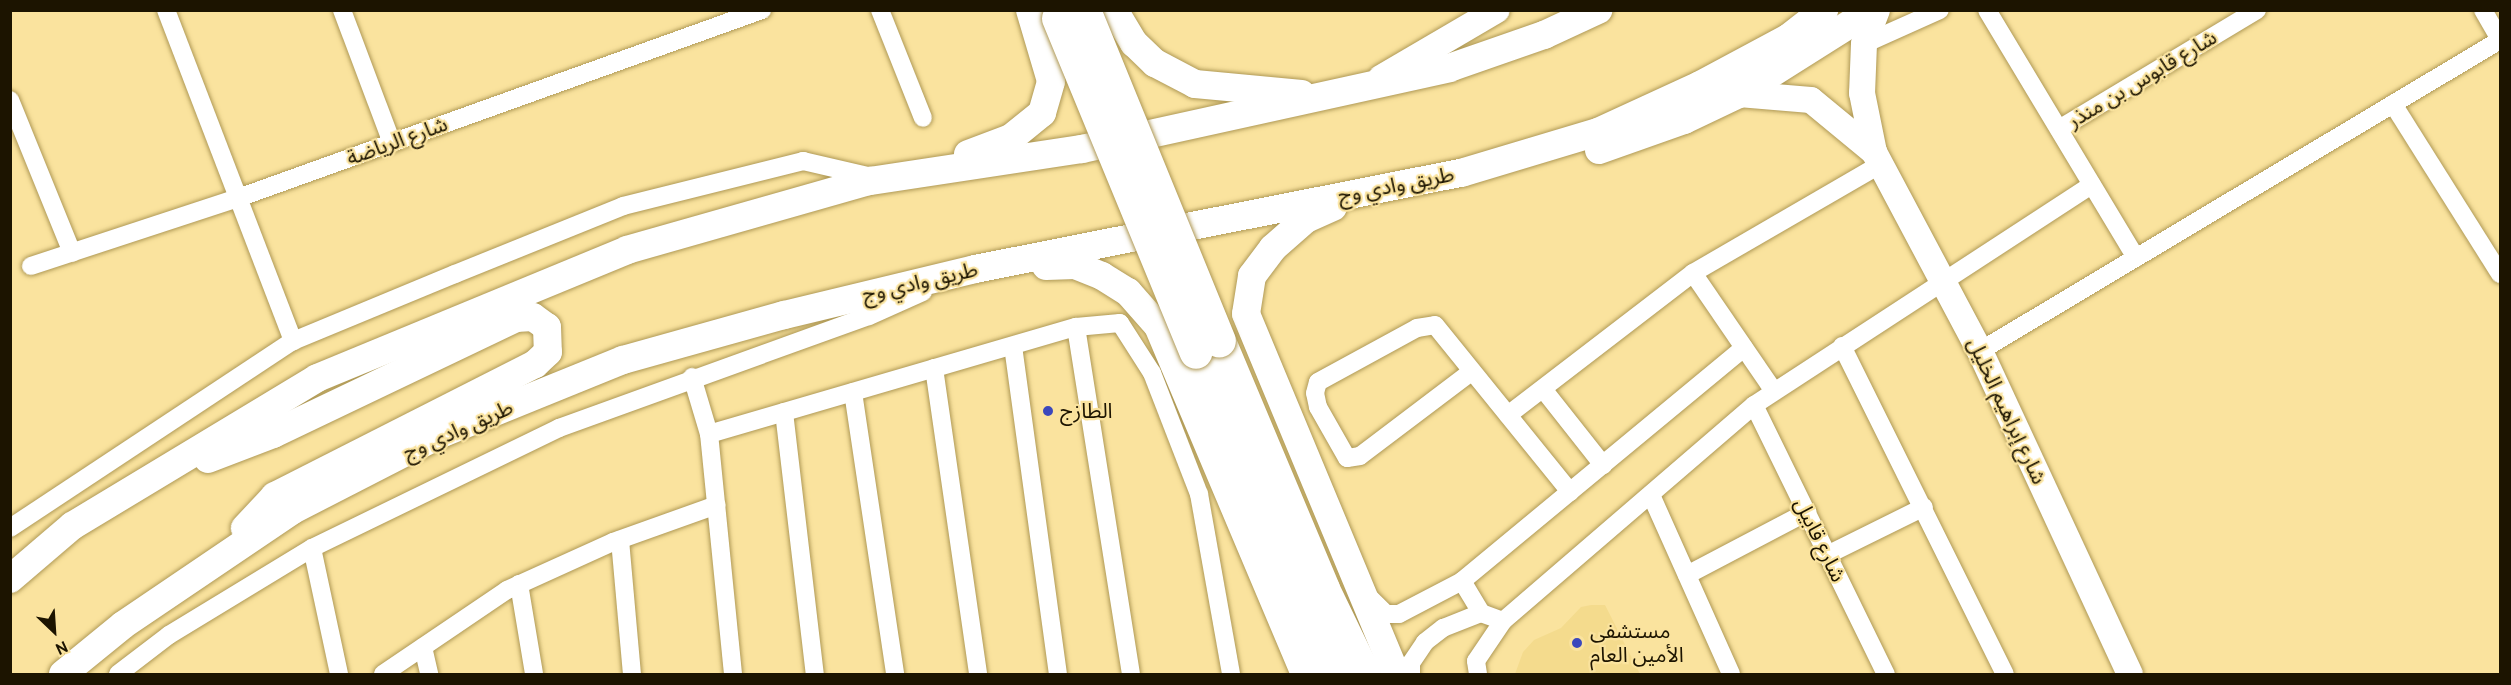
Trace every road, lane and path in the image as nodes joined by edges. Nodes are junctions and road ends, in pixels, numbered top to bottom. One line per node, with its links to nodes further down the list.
1 (166, 10): 32 (street)
2 (342, 10): 25 (street)
3 (762, 10): 25 (street, شارع الرياضة)
4 (880, 10): 23 (street)
5 (1114, 10): 20 (main road)
6 (1497, 10): 18 (street)
7 (1598, 10): 18 (main road)
8 (1824, 10): 27 (main road, طريق وادي وج)
9 (1872, 10): 19 (main road)
10 (1877, 10): 17 (street)
11 (1940, 10): 17 (street)
12 (1987, 10): 24 (street)
13 (2257, 10): 24 (street, شارع قابوس بن منذر)
14 (2483, 10): 16 (street)
15 (1057, 12): 28 (main road); 44 (highway, bridge)
16 (2500, 39): 22 (street)
17 (1864, 44): 26 (street)
18 (1369, 85): 20 (main road)
19 (1739, 94): 26 (street); 27 (main road)
20 (1328, 97): 28 (main road)
21 (10, 100): 33 (street)
22 (2393, 104): 34 (street); 38 (street)
23 (923, 118)
24 (2059, 129): 30 (street)
25 (392, 143): 32 (street, شارع الرياضة)
26 (1878, 158): 37 (street); 39 (street, شارع إبراهيم الخليل)
27 (1461, 173): 31 (main road, طريق وادي وج)
28 (907, 175): 29 (main road)
29 (879, 179): 41 (street); 58 (main road)
30 (2092, 185): 34 (street); 39 (street)
31 (1375, 188): 36 (main road, طريق وادي وج); 73 (main road)
32 (238, 198): 33 (street, شارع الرياضة); 41 (street)
33 (72, 252): 35 (street, شارع الرياضة)
34 (2136, 258): 46 (street)
35 (31, 266)
36 (975, 269): 49 (street); 68 (main road, طريق وادي وج); 91 (main road)
37 (1693, 273): 45 (street); 50 (street)
38 (2500, 274)
39 (1944, 280): 43 (street); 46 (street, شارع إبراهيم الخليل)
40 (1076, 327): 42 (street); 89 (street); 90 (street)
41 (293, 340): 64 (street)
42 (1013, 346): 47 (street); 88 (street)
43 (1842, 346): 51 (street); 62 (street)
44 (1208, 347): 92 (highway); 93 (highway)
45 (1744, 348): 51 (street); 57 (street)
46 (1980, 351): 100 (street, شارع إبراهيم الخليل)
47 (934, 368): 52 (street); 87 (street)
48 (1471, 372): 48 (street); 55 (street)
49 (692, 378): 56 (street); 66 (street)
50 (1543, 389): 55 (street); 57 (street)
51 (1773, 390): 53 (street)
52 (853, 392): 54 (street); 86 (street)
53 (1754, 405): 60 (street); 63 (street, شارع قابيل)
54 (784, 412): 56 (street); 85 (street)
55 (1508, 415): 59 (street)
56 (709, 434): 61 (street)
57 (1603, 465): 59 (street)
58 (143, 483): 68 (main road); 70 (main road)
59 (1570, 492): 71 (street)
60 (1652, 495): 69 (street); 75 (street)
61 (717, 505): 65 (street); 84 (street)
62 (1924, 507): 67 (street); 99 (street)
63 (1807, 512): 67 (street, شارع قابيل); 69 (street)
64 (10, 528)
65 (620, 540): 72 (street); 83 (street)
66 (312, 548): 78 (street); 79 (street)
67 (1827, 555): 98 (street, شارع قابيل)
68 (214, 563): 77 (main road, طريق وادي وج)
69 (1687, 575): 97 (street)
70 (10, 579)
71 (1462, 581): 73 (street); 74 (street)
72 (519, 584): 76 (street); 82 (street)
73 (1365, 593): 94 (main road)
74 (1481, 614): 75 (street); 95 (street)
75 (1503, 621): 96 (street)
76 (423, 647): 80 (street); 81 (street)
77 (63, 675)
78 (118, 675)
79 (339, 675)
80 (383, 675)
81 (429, 675)
82 (534, 675)
83 (632, 675)
84 (733, 675)
85 (815, 675)
86 (895, 675)
87 (978, 675)
88 (1058, 675)
89 (1131, 675)
90 (1231, 675)
91 (1305, 675)
92 (1335, 675)
93 (1364, 675)
94 (1396, 675)
95 (1411, 675)
96 (1478, 675)
97 (1731, 675)
98 (1886, 675)
99 (2005, 675)
100 (2130, 675)

